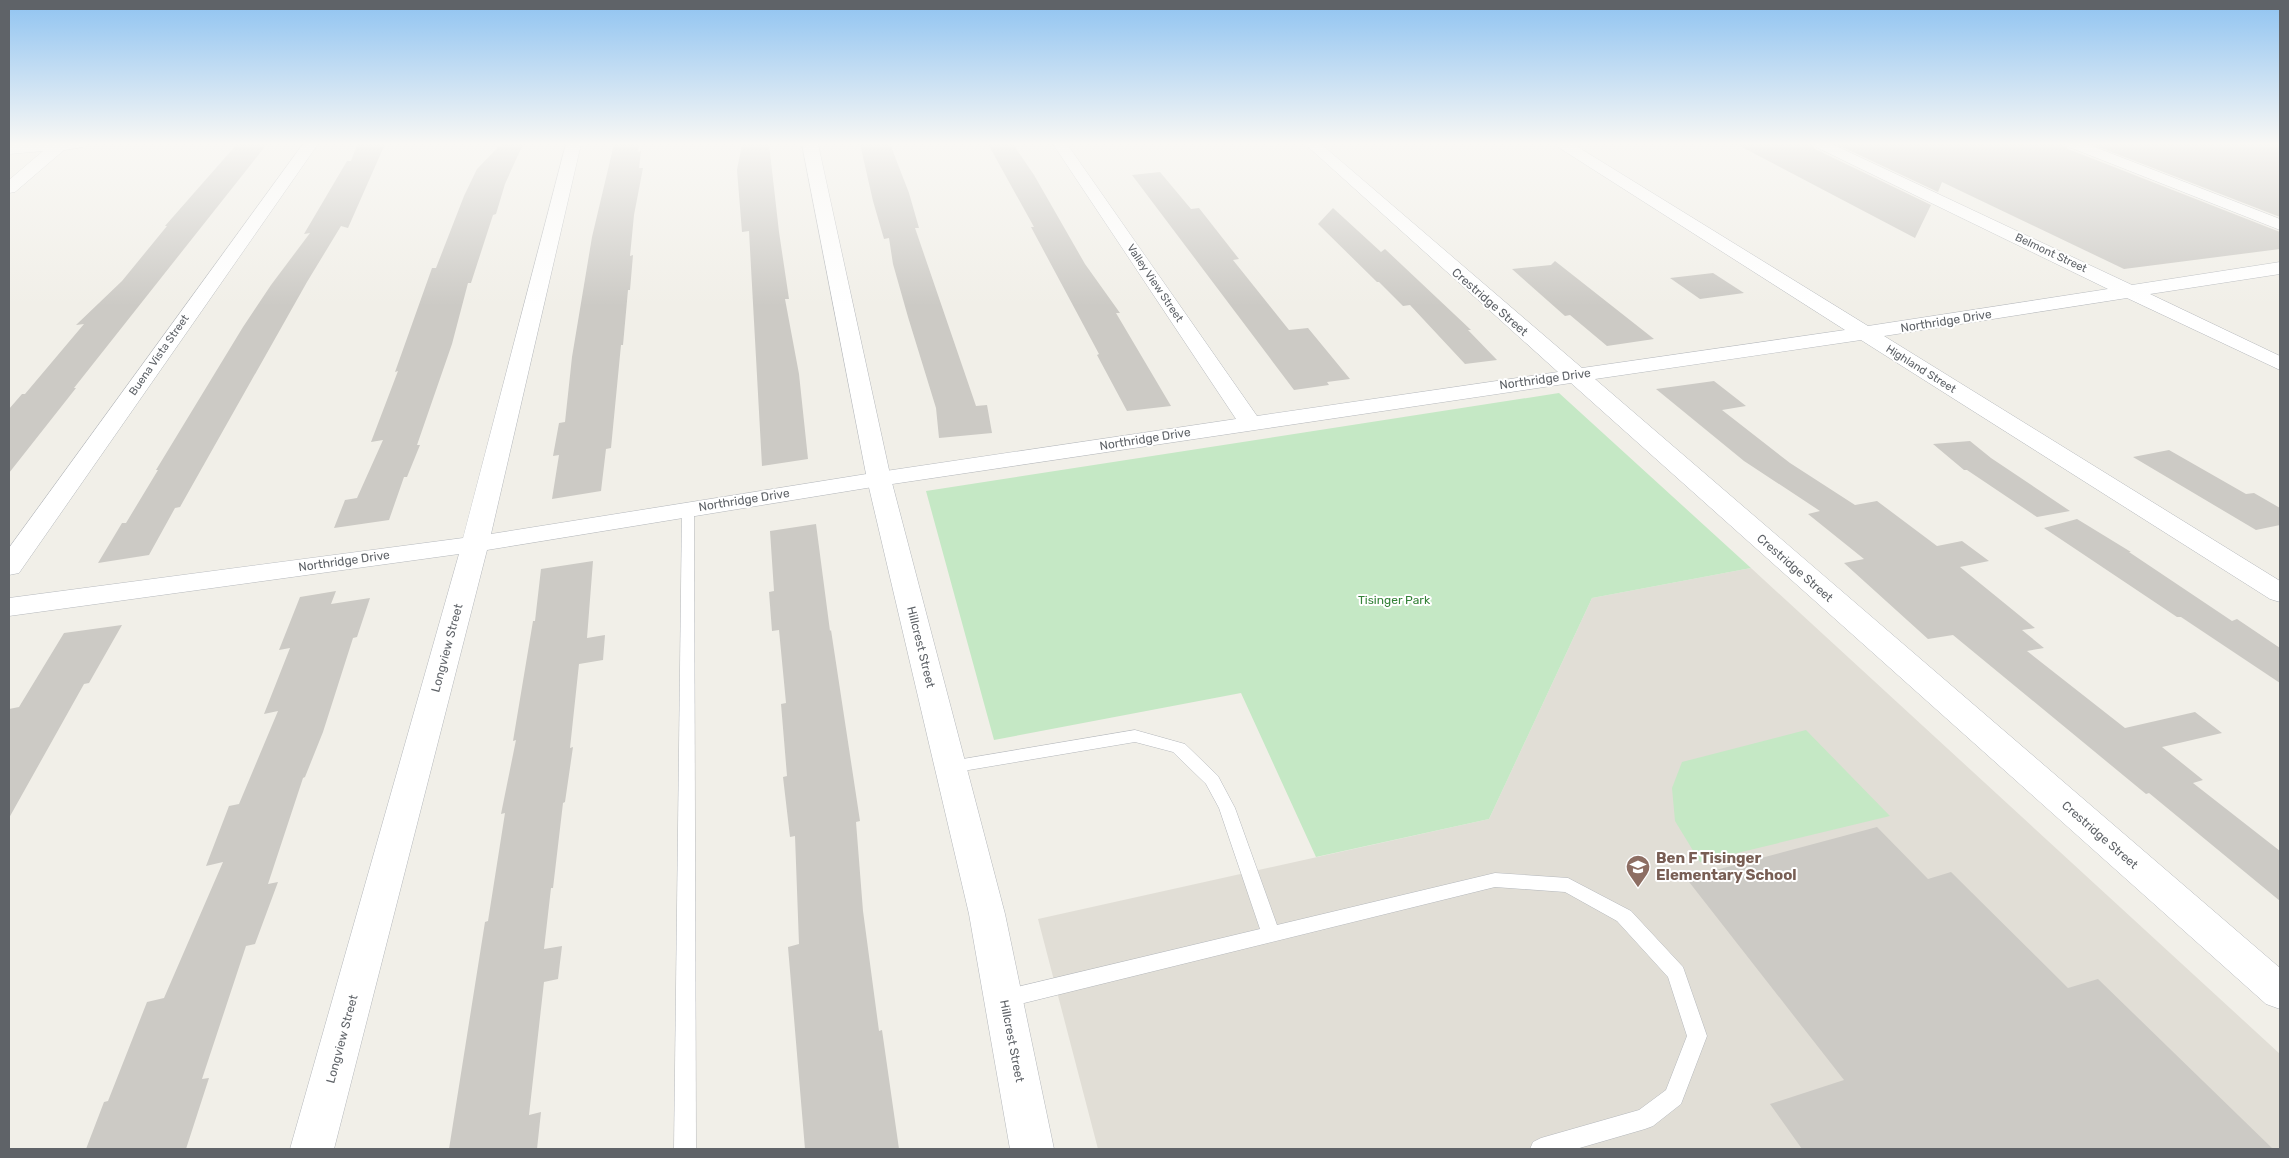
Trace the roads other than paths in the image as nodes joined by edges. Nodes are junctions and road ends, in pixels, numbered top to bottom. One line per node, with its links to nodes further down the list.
1 (272, 198): 19 (street, Buena Vista Street)
2 (560, 198): 18 (street, Longview Street)
3 (821, 198): 16 (street, Hillcrest Street)
4 (1097, 198): 15 (street, Valley View Street)
5 (1373, 198): 14 (street, Crestridge Street)
6 (1649, 198): 12 (street, Highland Street)
7 (1935, 198): 11 (street, Belmont Street)
8 (2211, 198): 9 (street)
9 (2280, 225)
10 (2280, 268): 11 (street, Northridge Drive)
11 (2133, 292): 12 (street, Northridge Drive); 13 (street, Belmont Street)
12 (1865, 333): 14 (street, Northridge Drive); 20 (street, Highland Street)
13 (2280, 364)
14 (1574, 375): 15 (street, Northridge Drive); 24 (street, Crestridge Street)
15 (1250, 423): 16 (street, Northridge Drive)
16 (879, 479): 17 (street, Northridge Drive); 22 (street, Hillcrest Street)
17 (688, 510): 18 (street, Northridge Drive); 27 (lane)
18 (475, 544): 21 (street, Northridge Drive); 26 (street, Longview Street)
19 (9, 567)
20 (2280, 593)
21 (9, 607)
22 (951, 767): 23 (lane); 25 (street, Hillcrest Street)
23 (1271, 934): 25 (lane); 29 (lane)
24 (2280, 992)
25 (1004, 999): 28 (street, Hillcrest Street)
26 (312, 1149)
27 (685, 1149)
28 (1032, 1149)
29 (1541, 1149)

